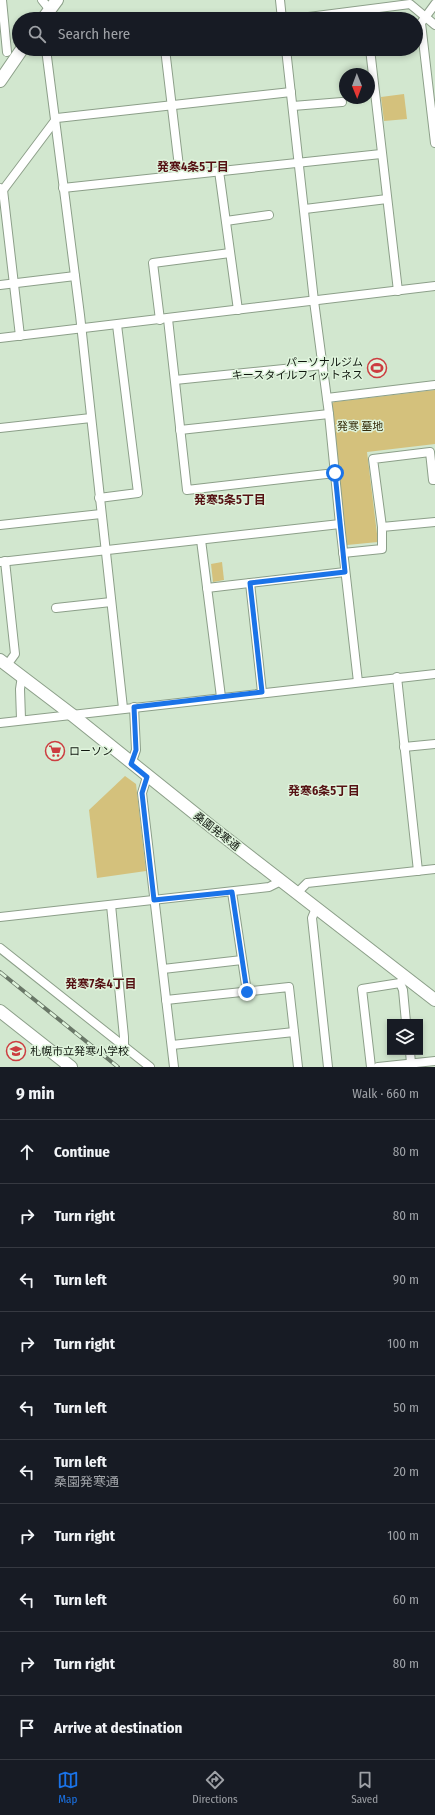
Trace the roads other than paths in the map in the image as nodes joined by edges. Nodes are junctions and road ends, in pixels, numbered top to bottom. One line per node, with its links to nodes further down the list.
1 (2, 0): 12 (street)
2 (280, 0): 5 (street)
3 (435, 4): 8 (street)
4 (366, 10): 6 (street); 7 (street)
5 (281, 12)
6 (350, 12)
7 (419, 12)
8 (425, 18): 9 (street); 10 (street)
9 (423, 20)
10 (435, 25)
11 (423, 40): 23 (street)
12 (7, 54): 17 (street)
13 (47, 56): 22 (street)
14 (167, 56): 20 (street)
15 (287, 56): 18 (street)
16 (371, 56): 24 (street)
17 (0, 81)
18 (291, 92): 20 (street); 21 (street)
19 (339, 102): 21 (street)
20 (172, 106): 22 (street); 27 (street)
21 (293, 106): 25 (street)
22 (54, 122): 28 (street); 29 (street)
23 (435, 143)
24 (381, 154): 25 (street); 30 (street)
25 (299, 162): 26 (street); 31 (street)
26 (219, 171): 27 (street); 33 (street)
27 (180, 175): 28 (street)
28 (63, 188): 35 (street)
29 (2, 189): 36 (street)
30 (387, 199): 31 (street); 39 (street)
31 (305, 209): 40 (street)
32 (269, 215): 33 (street)
33 (226, 221): 34 (street)
34 (230, 253): 41 (street); 42 (street)
35 (75, 276): 36 (street); 44 (street)
36 (14, 283): 37 (street); 45 (street)
37 (0, 284)
38 (435, 286): 39 (street)
39 (398, 291): 40 (street)
40 (314, 301): 41 (street); 47 (street)
41 (238, 310): 42 (street)
42 (164, 320): 43 (street); 48 (street)
43 (117, 325): 44 (street); 57 (street)
44 (82, 329): 45 (street); 52 (street)
45 (20, 336): 46 (street)
46 (0, 338)
47 (323, 365): 48 (street); 50 (street)
48 (175, 380): 54 (street)
49 (435, 386): 50 (street)
50 (327, 398): 51 (street)
51 (329, 414): 54 (street); 55 (street)
52 (91, 418): 53 (street); 57 (street)
53 (0, 428)
54 (180, 430): 55 (street)
55 (335, 473): 60 (street)
56 (435, 480): 62 (street)
57 (99, 498): 58 (street)
58 (101, 514): 61 (street); 64 (street)
59 (435, 522): 62 (street)
60 (340, 524): 63 (street); 65 (street)
61 (0, 525)
62 (382, 527): 65 (street)
63 (201, 540): 64 (street); 69 (street)
64 (105, 549): 66 (street); 70 (street)
65 (343, 553): 67 (street)
66 (2, 561): 72 (street)
67 (345, 572): 68 (street); 76 (street)
68 (250, 583): 69 (street); 77 (street)
69 (208, 588): 78 (street)
70 (111, 602): 71 (street); 80 (street)
71 (56, 608)
72 (4, 662): 74 (street, 桑園発寒通)
73 (435, 674): 75 (street)
74 (22, 676): 81 (street, 桑園発寒通); 82 (street)
75 (398, 677): 76 (street); 85 (street)
76 (358, 682): 77 (street)
77 (262, 692): 78 (street)
78 (221, 697): 79 (street)
79 (134, 707): 80 (street); 86 (street)
80 (123, 708): 81 (street)
81 (71, 714): 82 (street); 86 (street, 桑園発寒通)
82 (22, 719): 83 (street)
83 (0, 722)
84 (435, 744): 85 (street)
85 (404, 747): 89 (street)
86 (131, 764): 87 (street, 桑園発寒通)
87 (147, 777): 90 (street, 桑園発寒通); 93 (street)
88 (435, 869): 89 (street)
89 (418, 871): 92 (street)
90 (281, 881): 91 (street); 92 (street, 桑園発寒通)
91 (232, 892): 93 (street); 98 (street)
92 (297, 893): 95 (street, 桑園発寒通)
93 (154, 900): 94 (street); 99 (street)
94 (111, 905): 96 (street); 107 (street)
95 (316, 908): 100 (street, 桑園発寒通); 116 (street)
96 (0, 917)
97 (0, 948): 107 (street)
98 (242, 960): 99 (street); 101 (street)
99 (163, 969): 102 (street)
100 (402, 980): 103 (street, 桑園発寒通); 105 (street); 117 (street)
101 (247, 992): 102 (street); 106 (street)
102 (166, 1000): 108 (street)
103 (435, 1000)
104 (0, 1010): 112 (street)
105 (406, 1019)
106 (294, 1032): 108 (street); 115 (street)
107 (124, 1045): 113 (street)
108 (172, 1045): 114 (street)
109 (410, 1055): 111 (street)
110 (435, 1061): 111 (street)
111 (411, 1063): 118 (street)
112 (71, 1067)
113 (150, 1067)
114 (174, 1067)
115 (298, 1067)
116 (328, 1067)
117 (371, 1067)
118 (378, 1067)

